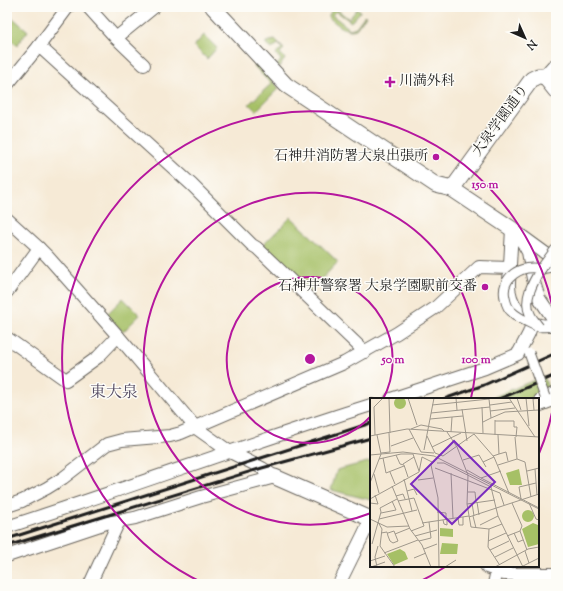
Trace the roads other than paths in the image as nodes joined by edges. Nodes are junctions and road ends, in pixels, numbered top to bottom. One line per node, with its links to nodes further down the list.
1 (68, 7): 6 (street)
2 (88, 7): 5 (street)
3 (154, 7): 5 (street)
4 (213, 7): 12 (street)
5 (116, 38): 7 (street)
6 (39, 46): 10 (street); 25 (street)
7 (144, 65)
8 (556, 66): 9 (street)
9 (544, 76): 11 (street, 大泉学園通り); 12 (street, 大泉学園通り)
10 (7, 84)
11 (556, 91)
12 (452, 189): 14 (street)
13 (7, 219): 15 (street)
14 (512, 229): 16 (street); 19 (street); 21 (street)
15 (39, 248): 20 (street); 23 (street)
16 (556, 253): 17 (street, bridge); 18 (street, bridge)
17 (556, 265): 18 (street)
18 (540, 269): 19 (street, bridge); 22 (street, bridge)
19 (508, 273): 22 (street); 25 (street)
20 (8, 287)
21 (556, 323): 22 (street)
22 (536, 325): 28 (street)
23 (118, 336): 24 (street); 31 (street)
24 (7, 338)
25 (365, 352): 31 (street)
26 (529, 352): 29 (street, bridge)
27 (556, 391): 29 (street)
28 (394, 398)
29 (544, 401)
30 (370, 405): 32 (street)
31 (196, 428): 32 (street); 34 (street)
32 (230, 452): 33 (street); 38 (street)
33 (275, 477): 35 (street); 36 (street)
34 (7, 506)
35 (370, 519)
36 (119, 521): 39 (street); 42 (street)
37 (370, 521): 43 (street)
38 (7, 527)
39 (7, 556)
40 (494, 567): 41 (street); 44 (street)
41 (556, 574)
42 (90, 584)
43 (339, 584)
44 (494, 584)

